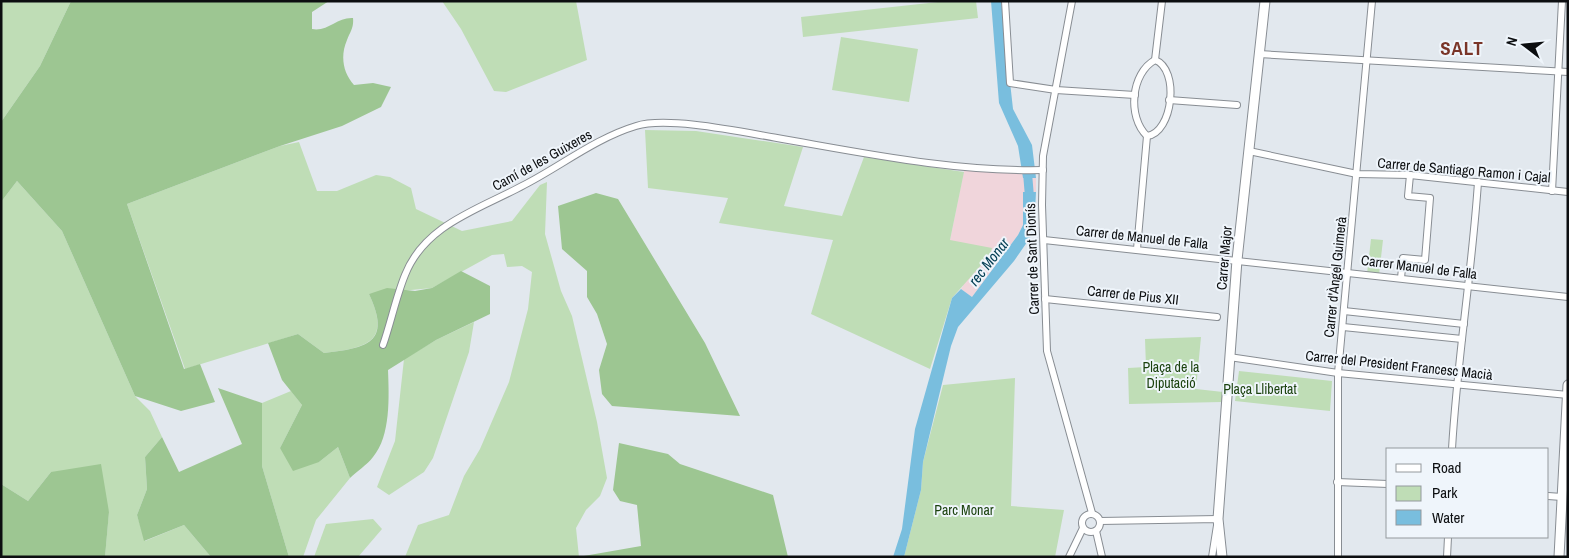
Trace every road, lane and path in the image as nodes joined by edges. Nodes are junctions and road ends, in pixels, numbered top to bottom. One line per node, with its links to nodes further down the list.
1 (1005, 1): 12 (street)
2 (1072, 1): 12 (street, Carrer de Sant Dionís)
3 (1162, 1): 8 (street)
4 (1265, 1): 7 (street, Carrer Major)
5 (1372, 1): 9 (street, Carrer d'Àngel Guimerà)
6 (1562, 1): 10 (street)
7 (1259, 54): 9 (street); 17 (street, Carrer Major)
8 (1155, 60): 13 (street); 14 (street)
9 (1367, 61): 10 (street); 19 (street, Carrer d'Àngel Guimerà)
10 (1559, 72): 11 (street); 22 (street)
11 (1568, 72)
12 (1056, 90): 13 (street); 18 (street, Carrer de Sant Dionís)
13 (1135, 95): 16 (street)
14 (1170, 100): 15 (street); 16 (street)
15 (1236, 105)
16 (1147, 136): 25 (street)
17 (1249, 151): 19 (street, Carrer de Santiago Ramon i Cajal); 26 (street, Carrer Major)
18 (1040, 170): 24 (street, Carrer de Sant Dionís); 37 (street, Camí de les Guixeres)
19 (1357, 174): 20 (street, Carrer de Santiago Ramon i Cajal); 27 (street, Carrer d'Àngel Guimerà)
20 (1410, 175): 21 (street, Carrer de Santiago Ramon i Cajal); 28 (street)
21 (1478, 182): 22 (street, Carrer de Santiago Ramon i Cajal); 29 (street)
22 (1552, 191): 23 (street, Carrer de Santiago Ramon i Cajal)
23 (1568, 192)
24 (1044, 240): 25 (street, Carrer de Manuel de Falla); 31 (street, Carrer de Sant Dionís)
25 (1137, 249): 26 (street, Carrer de Manuel de Falla)
26 (1237, 260): 27 (street, Carrer Manuel de Falla); 38 (street, Carrer Major)
27 (1349, 272): 28 (street, Carrer Manuel de Falla); 32 (street, Carrer d'Àngel Guimerà)
28 (1401, 278): 29 (street, Carrer Manuel de Falla)
29 (1469, 286): 30 (street, Carrer Manuel de Falla); 34 (street)
30 (1568, 297)
31 (1045, 299): 33 (street, Carrer de Pius XII); 48 (street, Carrer de Sant Dionís)
32 (1344, 311): 34 (street); 35 (street, Carrer d'Àngel Guimerà)
33 (1217, 317)
34 (1464, 324): 36 (street)
35 (1343, 327): 36 (street); 39 (street, Carrer d'Àngel Guimerà)
36 (1462, 339): 40 (street)
37 (384, 345)
38 (1229, 357): 39 (street, Carrer del President Francesc Macià); 49 (street, Carrer Major)
39 (1338, 373): 40 (street, Carrer del President Francesc Macià); 44 (street, Carrer d'Àngel Guimerà)
40 (1456, 384): 42 (street, Carrer del President Francesc Macià); 43 (street)
41 (1568, 385): 42 (street)
42 (1568, 395): 47 (street)
43 (1452, 448)
44 (1337, 482): 45 (street); 58 (street, Carrer d'Àngel Guimerà)
45 (1386, 484)
46 (1549, 496): 47 (street)
47 (1562, 497): 60 (street)
48 (1092, 513): 50 (street); 51 (street)
49 (1218, 519): 50 (street); 56 (street, Carrer Major); 57 (street, Carrer Major)
50 (1100, 521): 52 (street)
51 (1083, 528): 52 (street); 54 (street)
52 (1096, 531): 55 (street)
53 (1448, 538): 59 (street)
54 (1069, 557)
55 (1102, 557)
56 (1212, 557)
57 (1222, 557)
58 (1338, 557)
59 (1447, 557)
60 (1559, 557)

